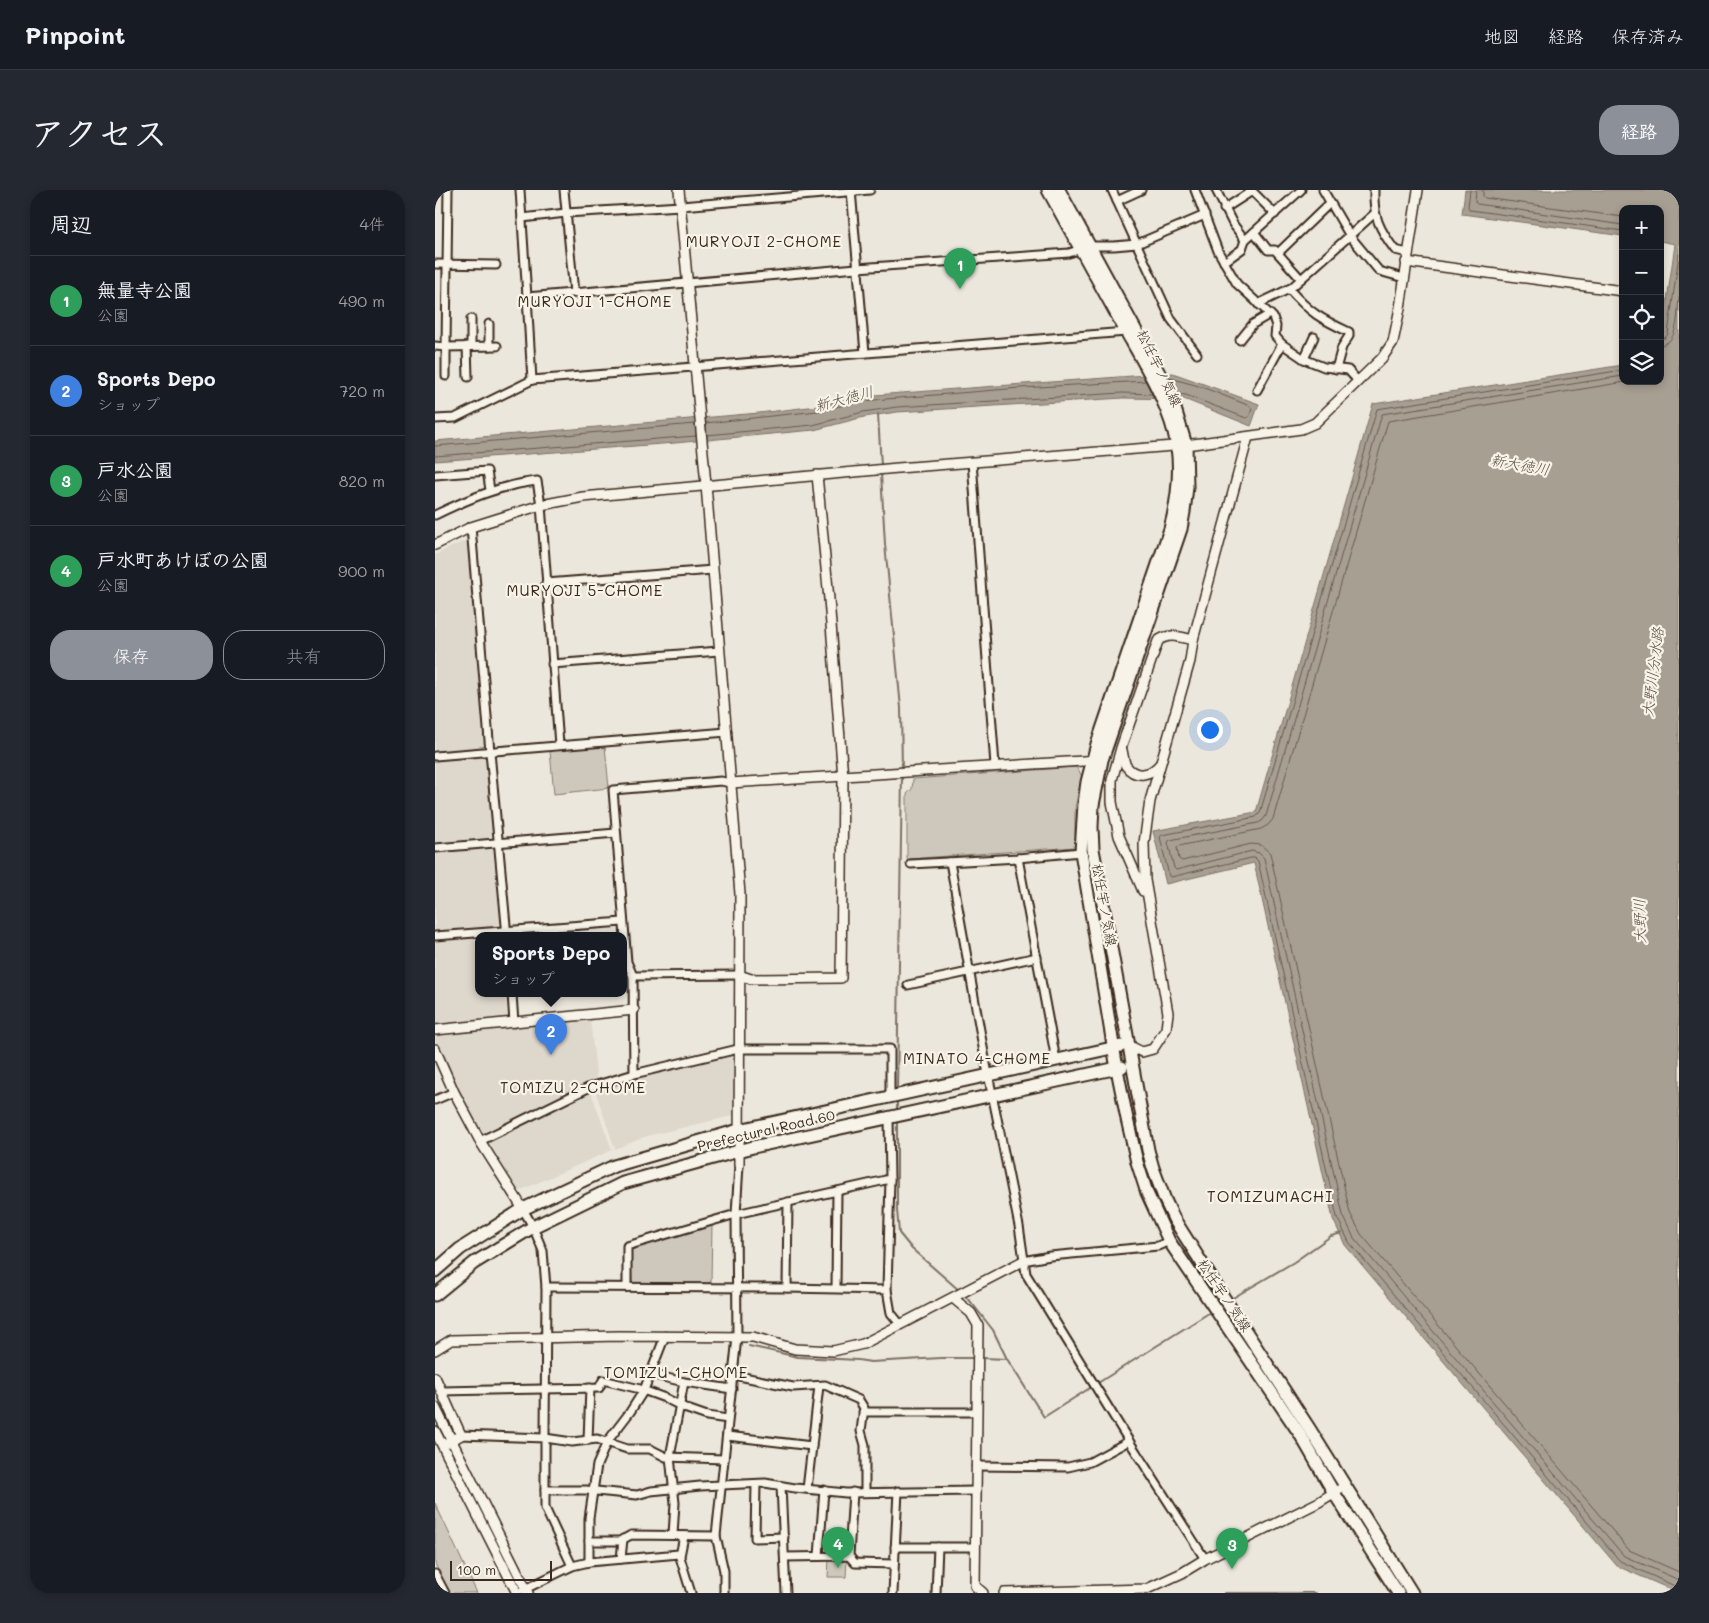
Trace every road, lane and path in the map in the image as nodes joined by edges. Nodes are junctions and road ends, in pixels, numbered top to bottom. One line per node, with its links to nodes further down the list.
1 (448, 190): 36 (street)
2 (520, 190): 26 (street)
3 (564, 190): 22 (street)
4 (679, 190): 20 (street)
5 (870, 190): 16 (street)
6 (1048, 190): 31 (main road, 松任宇ノ気線)
7 (1059, 190): 31 (main road, 松任宇ノ気線)
8 (1112, 190): 18 (street)
9 (1141, 190): 18 (street)
10 (1195, 190): 25 (street)
11 (1216, 190): 21 (street)
12 (1301, 190): 24 (street)
13 (1323, 190): 19 (street)
14 (1374, 190): 23 (street)
15 (1418, 190): 33 (street)
16 (851, 191): 20 (street); 38 (street)
17 (1252, 191): 21 (street); 24 (street)
18 (1117, 201): 30 (street)
19 (1330, 203): 28 (street); 32 (street)
20 (681, 206): 22 (street); 41 (street)
21 (1224, 209): 29 (street)
22 (566, 213): 26 (street); 44 (street)
23 (1375, 213): 28 (street); 33 (street)
24 (1275, 214): 27 (street)
25 (1205, 215): 30 (street); 34 (street)
26 (522, 218): 45 (street)
27 (1254, 232): 29 (street); 32 (street)
28 (1350, 236): 39 (street); 40 (street)
29 (1245, 240): 34 (street)
30 (1137, 244): 31 (street); 58 (street)
31 (1086, 248): 38 (street); 50 (main road, 松任宇ノ気線); 60 (main road, 松任宇ノ気線)
32 (1277, 253): 40 (street)
33 (1407, 257): 39 (street); 43 (street)
34 (1224, 262): 46 (street)
35 (435, 264): 36 (street)
36 (447, 264): 37 (street); 56 (street)
37 (496, 265)
38 (857, 268): 41 (street); 57 (street)
39 (1404, 278): 66 (street)
40 (1301, 279): 42 (street)
41 (687, 283): 44 (street); 61 (street)
42 (1289, 289): 46 (street); 62 (street)
43 (1619, 290)
44 (574, 293): 45 (street)
45 (527, 296): 65 (street)
46 (1258, 304): 47 (street)
47 (1269, 314): 52 (street); 53 (street)
48 (471, 320): 55 (street)
49 (489, 324): 55 (street)
50 (1126, 332): 57 (street); 60 (main road, 松任宇ノ気線)
51 (1315, 338): 59 (street)
52 (1240, 340)
53 (1282, 344): 59 (street); 67 (street)
54 (435, 346): 56 (street)
55 (469, 346): 56 (street); 64 (street)
56 (446, 347): 63 (street)
57 (865, 353): 61 (street)
58 (1197, 354)
59 (1304, 360): 62 (street)
60 (1150, 364): 70 (main road, 松任宇ノ気線)
61 (695, 368): 65 (street); 74 (street)
62 (1336, 369): 66 (street)
63 (446, 376)
64 (468, 376)
65 (532, 380): 68 (street)
66 (1358, 381): 69 (street)
67 (1257, 390)
68 (435, 419)
69 (1249, 437): 70 (street); 82 (street)
70 (1181, 446): 71 (street); 90 (main road, 松任宇ノ気線)
71 (972, 462): 73 (street); 92 (street)
72 (435, 475): 75 (street)
73 (817, 475): 74 (street); 93 (street)
74 (706, 485): 76 (street); 80 (street)
75 (490, 490): 76 (street); 77 (street)
76 (541, 505): 78 (street); 81 (street)
77 (435, 515)
78 (471, 527): 79 (street); 88 (street)
79 (435, 545)
80 (713, 570): 81 (street); 83 (street)
81 (546, 583): 84 (street)
82 (1193, 640): 87 (street); 91 (street)
83 (719, 651): 84 (street); 85 (street)
84 (552, 664): 86 (street)
85 (727, 732): 86 (street); 94 (street)
86 (559, 745): 88 (street)
87 (1121, 748): 91 (street); 102 (street)
88 (489, 752): 89 (street); 96 (street)
89 (435, 756)
90 (1097, 760): 92 (street); 98 (main road, 松任宇ノ気線); 119 (main road, 松任宇ノ気線)
91 (1161, 763): 102 (street)
92 (995, 765): 93 (street)
93 (843, 776): 94 (street); 112 (street)
94 (730, 783): 95 (street); 112 (street)
95 (615, 833): 96 (street); 103 (street)
96 (498, 843): 97 (street); 104 (street)
97 (435, 848)
98 (1081, 852): 99 (street); 120 (main road, 松任宇ノ気線)
99 (1018, 858): 100 (street); 109 (street)
100 (950, 862): 101 (street); 111 (street)
101 (911, 864)
102 (1149, 905): 123 (street)
103 (623, 922): 105 (street); 106 (street)
104 (507, 932)
105 (518, 932)
106 (624, 932)
107 (475, 934): 108 (street)
108 (435, 936)
109 (1037, 957): 111 (street); 124 (street)
110 (627, 962): 113 (street)
111 (969, 971): 114 (street); 128 (street)
112 (739, 975): 113 (street); 122 (street)
113 (633, 976): 116 (street)
114 (908, 985)
115 (512, 997): 117 (street)
116 (634, 1010): 117 (street); 127 (street)
117 (514, 1023): 118 (street)
118 (435, 1030)
119 (1128, 1045): 120 (main road, Prefectural Road 60); 123 (street); 125 (main road, 松任宇ノ気線)
120 (1114, 1048): 124 (main road, Prefectural Road 60); 126 (main road, 松任宇ノ気線)
121 (435, 1049): 129 (street)
122 (739, 1049): 127 (street); 131 (street); 134 (street)
123 (1142, 1052): 125 (street)
124 (1056, 1060): 128 (main road, Prefectural Road 60)
125 (1131, 1065): 126 (main road, Prefectural Road 60); 155 (main road, 松任宇ノ気線)
126 (1117, 1069): 130 (main road, Prefectural Road 60); 144 (main road, 松任宇ノ気線)
127 (634, 1074): 135 (street)
128 (988, 1076): 130 (street); 131 (main road, Prefectural Road 60)
129 (454, 1092): 132 (street); 135 (street)
130 (992, 1094): 133 (main road, Prefectural Road 60); 145 (street)
131 (890, 1097): 134 (main road, Prefectural Road 60)
132 (435, 1100)
133 (889, 1118): 136 (main road, Prefectural Road 60); 138 (street)
134 (739, 1130): 136 (street); 141 (main road, Prefectural Road 60)
135 (480, 1141): 141 (street)
136 (739, 1150): 137 (street); 143 (main road, Prefectural Road 60)
137 (739, 1165): 142 (street)
138 (890, 1179): 139 (street); 152 (street)
139 (837, 1191): 140 (street); 151 (street)
140 (788, 1202): 142 (street); 150 (street)
141 (523, 1209): 143 (street); 146 (main road, Prefectural Road 60)
142 (736, 1214): 148 (street); 149 (street)
143 (533, 1226): 147 (street); 153 (main road, Prefectural Road 60)
144 (1169, 1241): 145 (street); 155 (main road, 松任宇ノ気線)
145 (1023, 1261): 154 (street); 182 (street)
146 (435, 1271)
147 (546, 1287): 148 (street); 159 (street)
148 (627, 1287): 149 (street)
149 (736, 1287): 150 (street); 158 (street)
150 (787, 1288): 151 (street)
151 (836, 1288): 152 (street)
152 (887, 1290): 156 (street)
153 (435, 1295)
154 (953, 1298): 156 (street); 174 (street)
155 (1226, 1312): 192 (main road, 松任宇ノ気線); 202 (main road, 松任宇ノ気線)
156 (901, 1324): 158 (street)
157 (665, 1336): 158 (street); 159 (street); 161 (street)
158 (737, 1337): 162 (street)
159 (546, 1339): 160 (street); 167 (street)
160 (435, 1350)
161 (651, 1374): 164 (street); 169 (street)
162 (734, 1375): 165 (street); 168 (street)
163 (435, 1377): 170 (street)
164 (684, 1382): 168 (street); 171 (street)
165 (819, 1386): 173 (street); 185 (street)
166 (590, 1388): 167 (street); 169 (street); 181 (street)
167 (546, 1389): 170 (street); 179 (street)
168 (732, 1389): 175 (street)
169 (644, 1390): 171 (street); 183 (street)
170 (441, 1391): 177 (street)
171 (680, 1406): 175 (street); 186 (street)
172 (435, 1407): 180 (street)
173 (863, 1412): 174 (street); 201 (street)
174 (977, 1412): 188 (street)
175 (728, 1419): 178 (street)
176 (435, 1431): 184 (street)
177 (461, 1435): 179 (street); 180 (street)
178 (727, 1436): 185 (street); 187 (street)
179 (545, 1438): 181 (street); 195 (street)
180 (451, 1440): 184 (street); 222 (street)
181 (588, 1440): 183 (street)
182 (1129, 1441): 188 (street); 217 (street)
183 (607, 1442): 186 (street); 197 (street)
184 (442, 1445): 222 (street)
185 (812, 1446): 194 (street)
186 (670, 1457): 187 (street); 193 (street)
187 (724, 1459): 189 (street)
188 (976, 1466): 199 (street)
189 (721, 1484): 190 (street); 193 (street); 205 (street)
190 (756, 1484): 191 (street); 206 (street)
191 (781, 1486): 194 (street); 206 (street)
192 (1345, 1486): 202 (street); 234 (main road, 松任宇ノ気線)
193 (674, 1488): 197 (street); 203 (street)
194 (807, 1489): 196 (street)
195 (545, 1490): 197 (street); 220 (street)
196 (824, 1490): 200 (street); 213 (street)
197 (593, 1491): 208 (street)
198 (898, 1491): 199 (street); 201 (street); 209 (street)
199 (975, 1491): 211 (street)
200 (853, 1492): 201 (street); 214 (street)
201 (865, 1492)
202 (1334, 1493): 217 (street); 233 (main road, 松任宇ノ気線)
203 (673, 1536): 204 (street); 207 (street)
204 (684, 1536): 205 (street); 212 (street)
205 (716, 1536): 226 (street)
206 (783, 1538): 215 (street)
207 (623, 1539): 208 (street); 216 (street)
208 (589, 1541): 218 (street)
209 (895, 1547): 210 (street); 219 (street)
210 (938, 1547): 211 (street); 229 (street)
211 (975, 1547): 230 (street)
212 (680, 1556): 216 (street); 225 (street)
213 (819, 1556): 214 (street); 215 (street)
214 (849, 1556): 219 (street)
215 (785, 1557): 227 (street)
216 (621, 1559): 218 (street)
217 (1205, 1559): 223 (street)
218 (589, 1562): 220 (street)
219 (894, 1564): 228 (street)
220 (572, 1566): 222 (street)
221 (435, 1574): 224 (street)
222 (522, 1592)
223 (1096, 1592): 232 (street)
224 (445, 1593)
225 (691, 1593)
226 (724, 1593)
227 (786, 1593)
228 (893, 1593)
229 (936, 1593)
230 (983, 1593)
231 (1004, 1593): 232 (street)
232 (1010, 1593)
233 (1397, 1593)
234 (1412, 1593)

